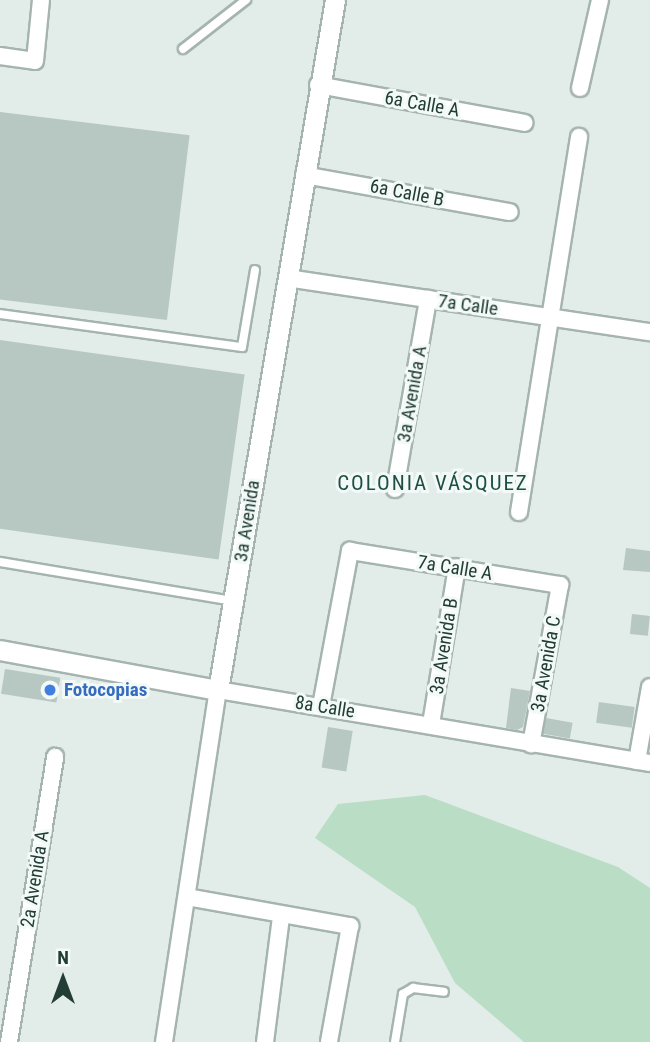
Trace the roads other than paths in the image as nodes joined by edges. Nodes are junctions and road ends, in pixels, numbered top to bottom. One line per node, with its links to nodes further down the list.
1 (41, 0): 6 (street)
2 (246, 0): 5 (lane)
3 (335, 0): 7 (street, 3a Avenida)
4 (600, 0): 8 (street)
5 (183, 49)
6 (0, 56)
7 (318, 85): 9 (street, 6a Calle A); 11 (street, 3a Avenida)
8 (580, 88)
9 (525, 123)
10 (579, 137): 17 (street)
11 (304, 175): 12 (street, 6a Calle B); 14 (street, 3a Avenida)
12 (510, 212)
13 (255, 270): 16 (lane)
14 (286, 278): 15 (street, 7a Calle); 24 (street, 3a Avenida)
15 (428, 299): 17 (street, 7a Calle); 19 (street, 3a Avenida A)
16 (0, 314)
17 (548, 316): 18 (street, 7a Calle); 20 (street)
18 (650, 332)
19 (395, 489)
20 (519, 512)
21 (0, 562): 24 (lane)
22 (457, 567): 23 (street, 7a Calle A); 28 (street, 7a Calle A); 30 (street, 3a Avenida B)
23 (560, 585): 31 (street, 3a Avenida C)
24 (233, 601): 27 (street, 3a Avenida)
25 (0, 650): 27 (street, 8a Calle)
26 (650, 687): 29 (street)
27 (218, 690): 28 (street, 8a Calle); 34 (street, 3a Avenida)
28 (321, 706): 30 (street, 8a Calle)
29 (648, 710): 33 (street)
30 (431, 724): 31 (street, 8a Calle)
31 (531, 744): 33 (street, 8a Calle)
32 (55, 757): 37 (street, 2a Avenida A)
33 (643, 762)
34 (187, 897): 35 (street); 38 (street, 3a Avenida)
35 (281, 917): 39 (street); 40 (street)
36 (444, 992): 41 (lane)
37 (9, 1042)
38 (164, 1042)
39 (265, 1042)
40 (329, 1042)
41 (395, 1042)

